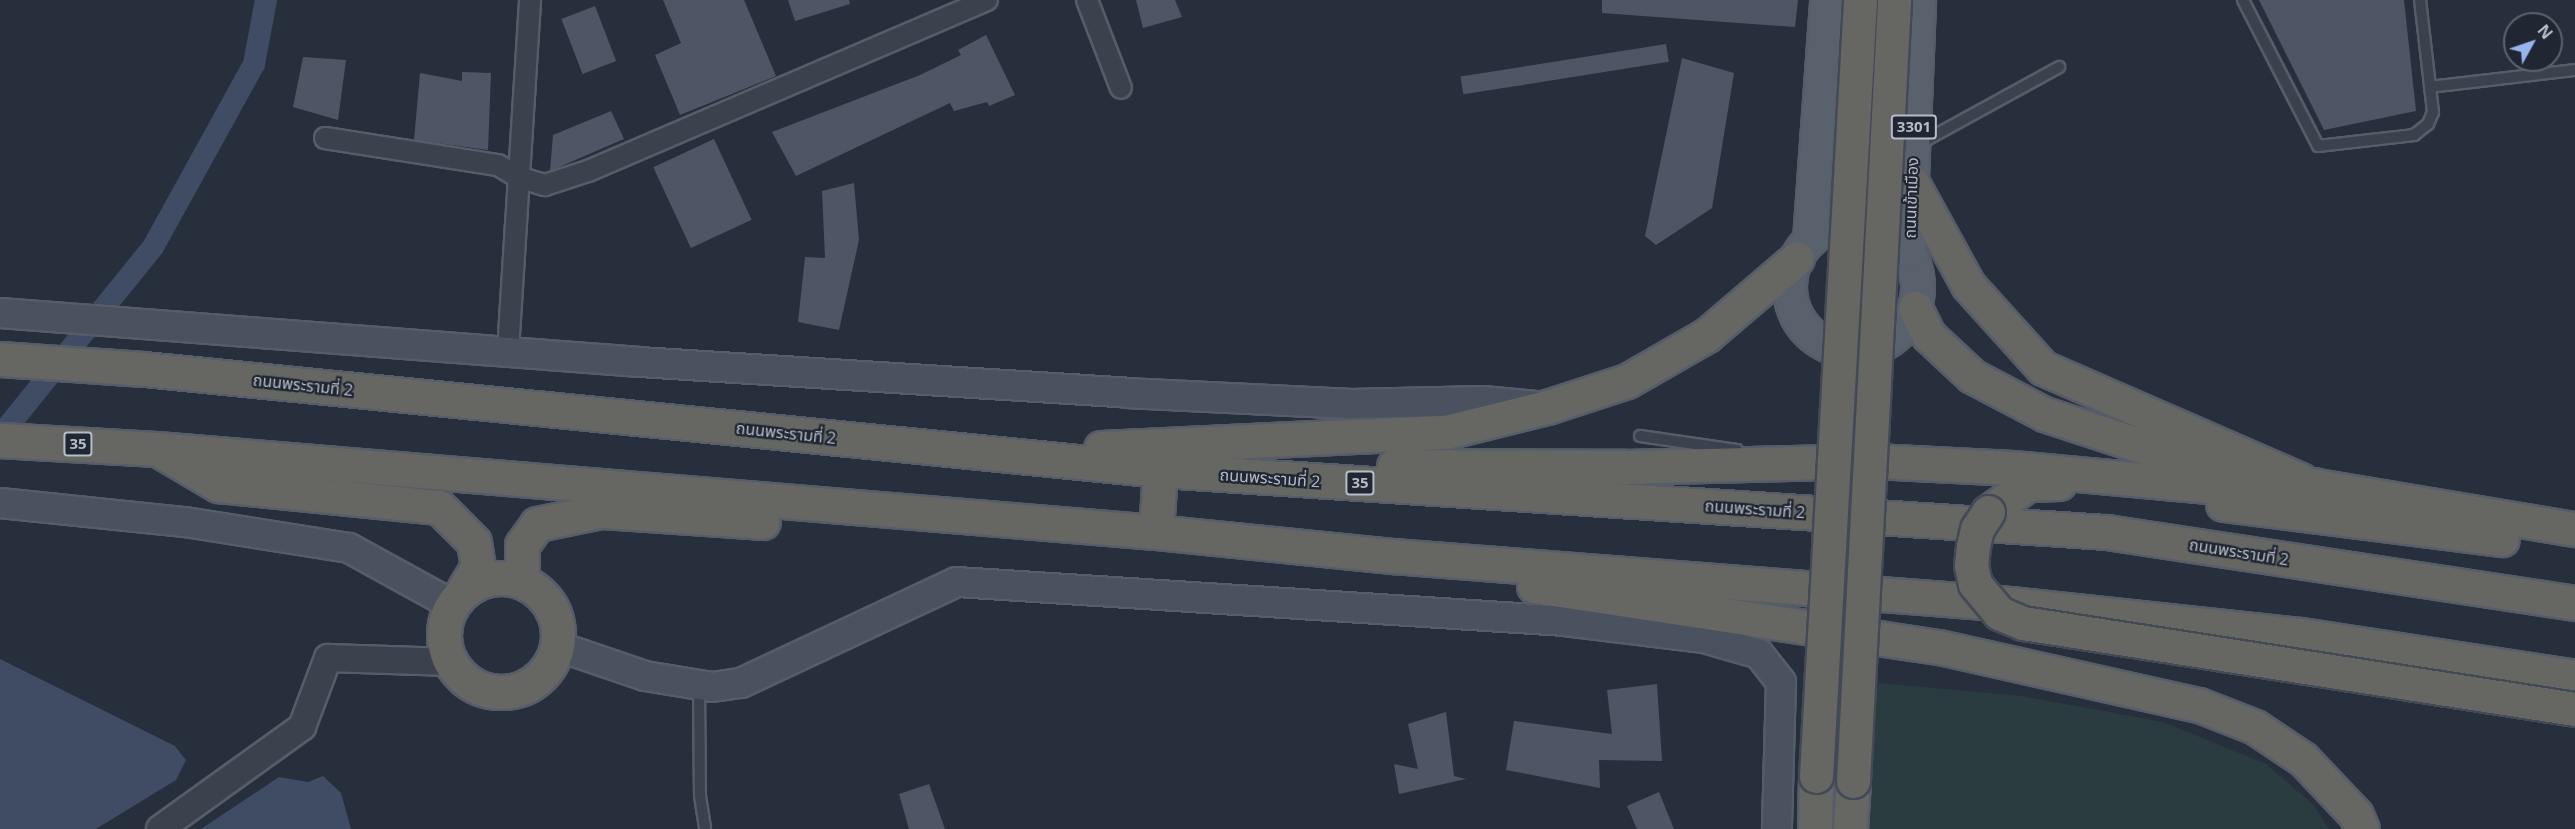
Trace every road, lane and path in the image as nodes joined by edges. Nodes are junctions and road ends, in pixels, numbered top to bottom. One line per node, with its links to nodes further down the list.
1 (530, 0): 16 (street)
2 (987, 0): 16 (street)
3 (1087, 0): 13 (street)
4 (1827, 0): 18 (main road)
5 (1860, 0): 52 (highway, bridge)
6 (1894, 0): 53 (highway, bridge)
7 (1919, 0): 15 (main road, ถนนเข้าเมือง / 3301)
8 (2243, 0): 12 (lane)
9 (2420, 0): 12 (lane)
10 (2059, 67): 15 (lane)
11 (2575, 70): 12 (lane)
12 (2430, 87)
13 (1121, 88)
14 (325, 138): 16 (street)
15 (1913, 147): 17 (main road, ถนนเข้าเมือง / 3301)
16 (518, 177): 24 (street)
17 (1912, 183): 19 (main road, ถนนเข้าเมือง / 3301); 34 (highway)
18 (1803, 249): 19 (main road, ถนนเข้าเมือง); 23 (main road); 26 (highway)
19 (1909, 253): 20 (main road, ถนนเข้าเมือง)
20 (1915, 308): 22 (main road, ถนนเข้าเมือง); 34 (highway)
21 (6, 313): 24 (main road)
22 (1880, 347): 23 (main road); 32 (highway)
23 (1835, 350): 31 (highway)
24 (508, 351): 26 (main road)
25 (0, 359): 30 (highway, ถนนพระรามที่ 2 / 35)
26 (1548, 407): 30 (highway)
27 (1640, 436): 31 (lane)
28 (0, 440): 29 (highway, 35)
29 (157, 449): 36 (highway, 35); 42 (highway)
30 (988, 453): 33 (highway, ถนนพระรามที่ 2 / 35)
31 (1819, 460): 32 (highway); 33 (highway)
32 (1874, 461): 34 (highway)
33 (1160, 470): 38 (highway); 43 (highway, ถนนพระรามที่ 2 / 35)
34 (2314, 485): 37 (highway)
35 (2, 503): 42 (main road)
36 (908, 512): 38 (highway, 35); 41 (highway)
37 (2575, 530)
38 (1156, 532): 40 (highway, 35)
39 (2575, 551): 48 (highway, bridge)
40 (1393, 556): 46 (highway, 35); 54 (highway)
41 (522, 581): 42 (highway); 44 (highway)
42 (458, 597): 45 (highway)
43 (2575, 603)
44 (557, 646): 45 (highway); 47 (main road)
45 (450, 662): 49 (street)
46 (2575, 677)
47 (699, 685): 50 (lane); 51 (main road)
48 (2575, 709)
49 (160, 829)
50 (705, 829)
51 (1777, 829)
52 (1815, 829)
53 (1850, 829)
54 (2362, 829)

